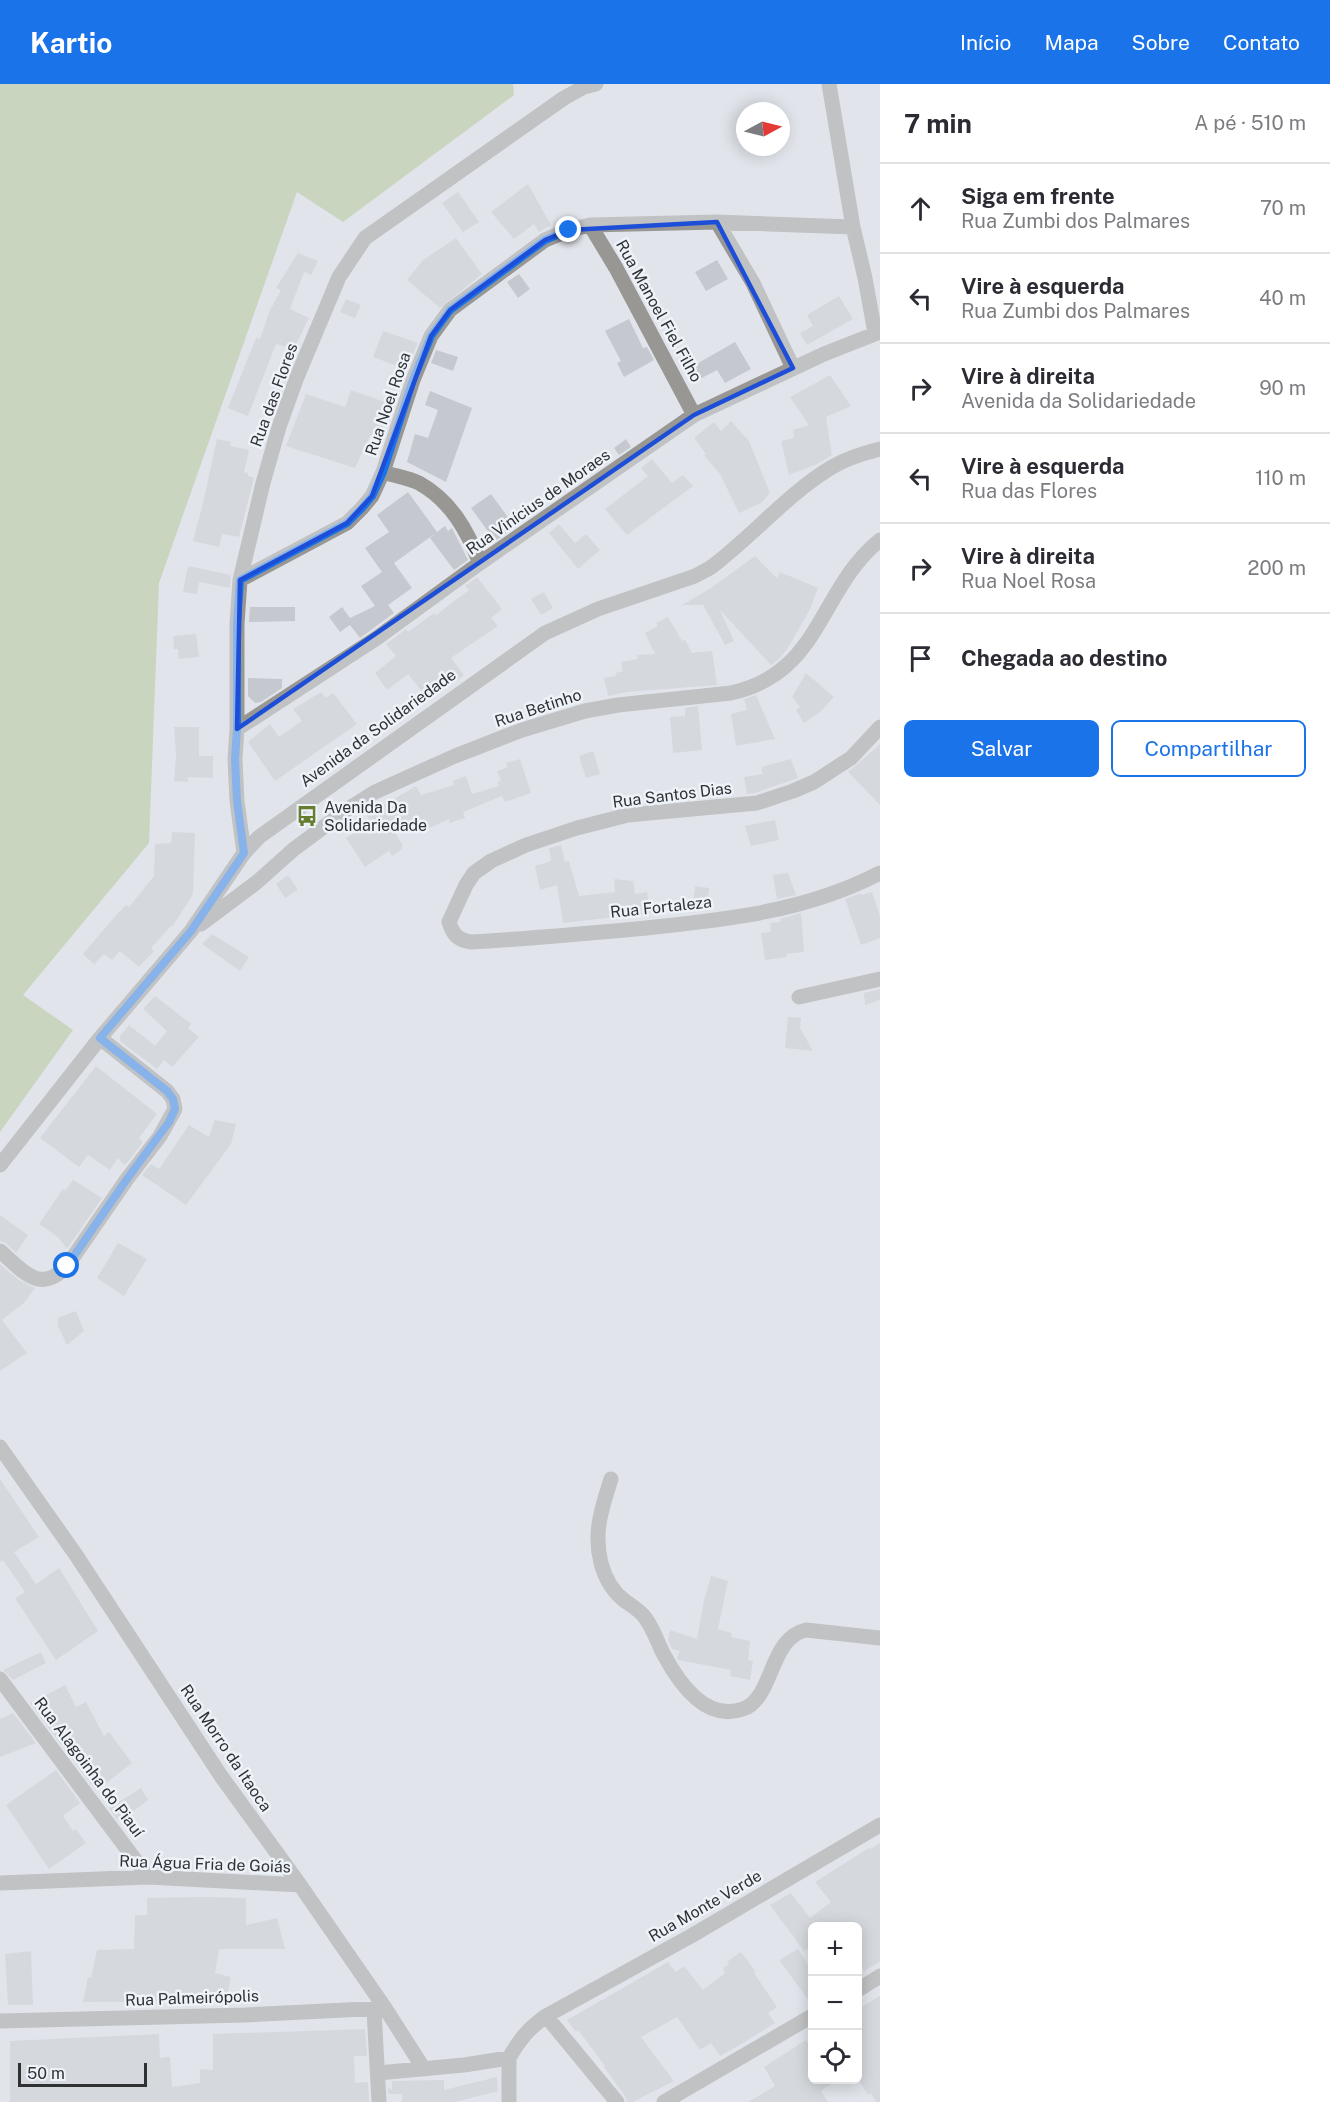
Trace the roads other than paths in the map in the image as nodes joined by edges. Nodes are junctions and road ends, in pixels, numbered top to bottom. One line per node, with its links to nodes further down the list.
1 (596, 84): 13 (street, Rua das Flores)
2 (829, 84): 5 (street)
3 (717, 222): 4 (street, Rua Noel Rosa); 5 (street, Rua Noel Rosa); 7 (street)
4 (590, 225): 8 (street, Rua Manoel Fiel Filho); 10 (street, Rua Noel Rosa)
5 (853, 227): 6 (street)
6 (878, 333): 7 (street, Rua Vinícius de Moraes)
7 (793, 368): 8 (street, Rua Vinícius de Moraes)
8 (694, 415): 12 (street, Rua Vinícius de Moraes)
9 (880, 449): 16 (street, Avenida da Solidariedade)
10 (383, 472): 12 (street); 13 (street, Rua Noel Rosa)
11 (880, 540): 19 (street, Rua Betinho)
12 (480, 563): 15 (street, Rua Vinícius de Moraes)
13 (240, 580): 15 (street, Rua das Flores)
14 (880, 727): 18 (street, Rua Santos Dias)
15 (237, 729): 16 (street, Rua das Flores)
16 (244, 853): 19 (street, Avenida da Solidariedade)
17 (880, 873): 18 (street, Rua Fortaleza)
18 (449, 922)
19 (191, 931): 22 (street, Avenida da Solidariedade)
20 (880, 979): 21 (street)
21 (800, 997)
22 (100, 1038): 23 (street, Avenida da Solidariedade); 24 (street)
23 (0, 1165)
24 (0, 1251)
25 (0, 1447): 32 (street, Rua Morro da Itaoca)
26 (611, 1479): 27 (street)
27 (880, 1638)
28 (0, 1679): 30 (street, Rua Alagoinha do Piauí)
29 (880, 1825): 36 (street, Rua Monte Verde)
30 (148, 1877): 31 (street, Rua Água Fria de Goiás); 32 (street, Rua Água Fria de Goiás)
31 (0, 1883)
32 (300, 1885): 35 (street, Rua Morro da Itaoca)
33 (880, 1977): 34 (street)
34 (862, 1988)
35 (379, 2009): 38 (street, Rua Palmeirópolis); 40 (street, Rua Morro da Itaoca); 41 (street)
36 (546, 2016): 39 (street, Rua Monte Verde); 44 (street)
37 (808, 2019): 45 (street)
38 (0, 2021)
39 (509, 2058): 40 (street); 43 (street)
40 (424, 2069): 41 (street)
41 (378, 2073): 42 (street)
42 (379, 2102)
43 (509, 2102)
44 (617, 2102)
45 (664, 2102)

